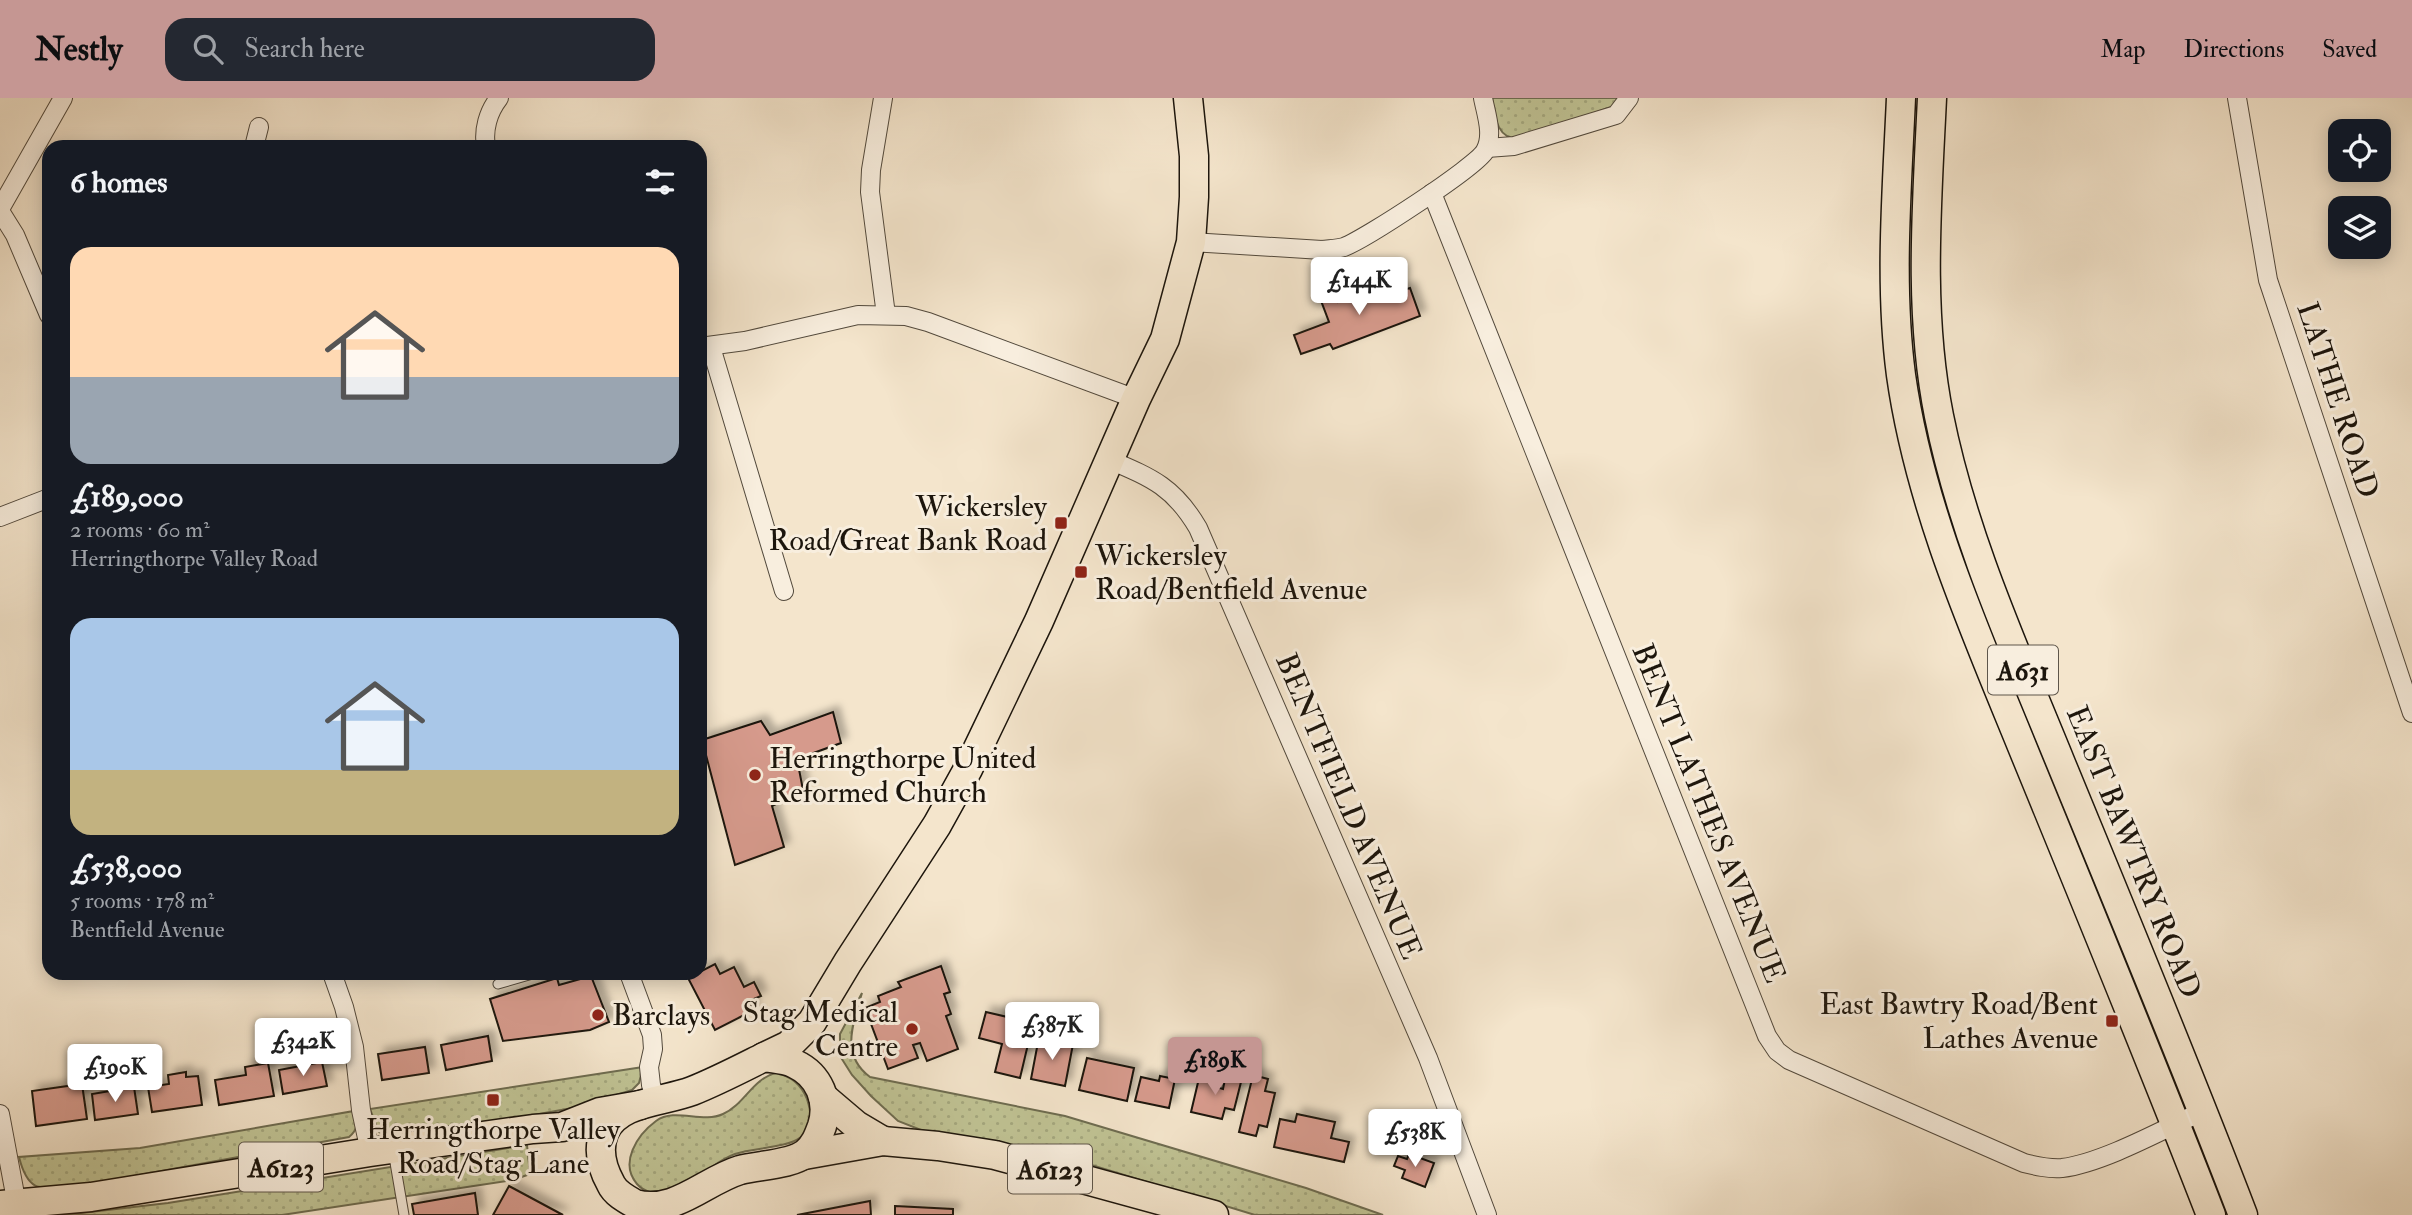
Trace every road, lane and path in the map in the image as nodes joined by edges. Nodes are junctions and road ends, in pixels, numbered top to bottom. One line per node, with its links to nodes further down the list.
1 (63, 98): 15 (street)
2 (499, 98): 12 (street)
3 (883, 98): 18 (street)
4 (1188, 98): 16 (main road)
5 (1483, 98): 13 (street)
6 (1629, 98): 13 (street)
7 (1901, 98): 37 (main road, A631)
8 (1932, 98): 35 (main road, EAST BAWTRY ROAD / A631)
9 (2237, 98): 26 (street, LATHE ROAD)
10 (259, 127): 11 (street)
11 (256, 140)
12 (484, 140)
13 (1487, 148): 14 (street)
14 (1432, 193): 16 (street); 37 (street, BENT LATHES AVENUE)
15 (0, 210): 17 (street)
16 (1191, 242): 21 (main road)
17 (42, 299)
18 (886, 315): 19 (street); 21 (street)
19 (707, 347)
20 (707, 350): 25 (street)
21 (1136, 399): 22 (main road)
22 (1110, 460): 31 (main road); 48 (street, BENTFIELD AVENUE)
23 (42, 501): 24 (street)
24 (0, 517)
25 (784, 591)
26 (2412, 713)
27 (334, 980): 40 (street)
28 (512, 980): 30 (lane)
29 (632, 980): 34 (street)
30 (498, 984)
31 (812, 1022): 32 (main road); 33 (main road)
32 (764, 1057): 33 (main road); 34 (main road)
33 (822, 1092): 39 (main road, A6123); 41 (main road)
34 (648, 1103): 38 (main road, A6123); 42 (main road)
35 (2203, 1111): 37 (street, BENT LATHES AVENUE); 50 (main road, EAST BAWTRY ROAD / A631)
36 (1, 1123): 43 (street)
37 (2175, 1124): 49 (main road, A631)
38 (562, 1127): 40 (main road, A6123); 42 (main road)
39 (883, 1141): 41 (main road, A6123); 47 (main road, A6123)
40 (381, 1150): 43 (main road, A6123); 45 (lane)
41 (804, 1155): 44 (main road)
42 (607, 1176): 44 (main road); 46 (main road)
43 (8, 1205)
44 (672, 1211)
45 (404, 1215)
46 (607, 1215)
47 (1214, 1215)
48 (1487, 1215)
49 (2211, 1215)
50 (2243, 1215)

